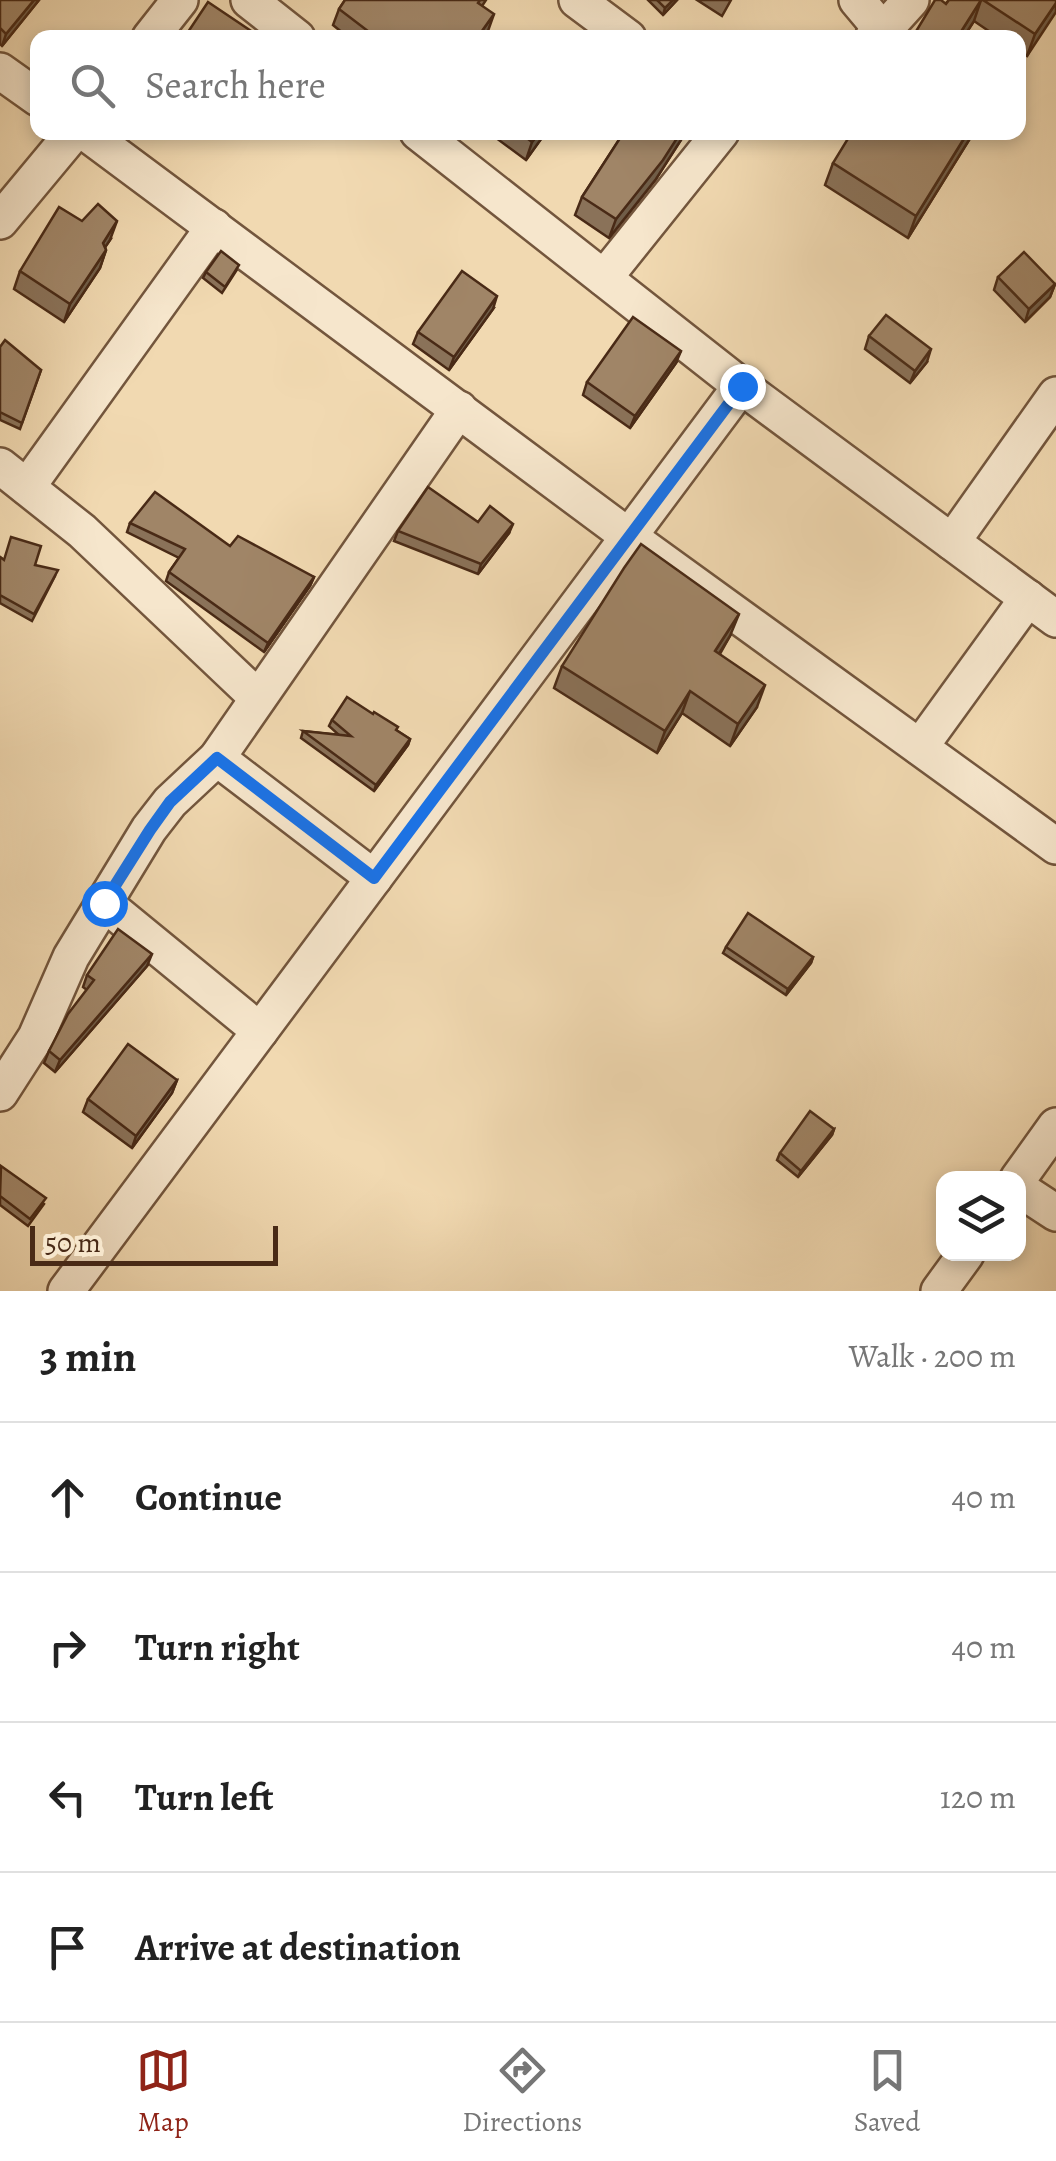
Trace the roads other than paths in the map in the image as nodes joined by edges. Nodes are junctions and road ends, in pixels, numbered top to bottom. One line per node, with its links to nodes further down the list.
1 (180, 0): 6 (street)
2 (249, 0): 7 (street)
3 (577, 0): 8 (street)
4 (857, 0): 9 (street)
5 (911, 0): 10 (street)
6 (156, 30)
7 (286, 30)
8 (617, 30)
9 (876, 30)
10 (882, 30)
11 (0, 70): 12 (street)
12 (30, 92)
13 (67, 140): 17 (street)
14 (96, 140): 18 (street)
15 (428, 140): 19 (street)
16 (715, 140): 19 (street)
17 (0, 221)
18 (214, 227): 22 (street); 23 (street)
19 (604, 278): 20 (street)
20 (742, 386): 24 (street); 25 (street)
21 (1056, 394): 25 (street)
22 (459, 409): 24 (street); 27 (street)
23 (13, 477): 27 (street)
24 (628, 536): 28 (street); 31 (street)
25 (952, 542): 26 (street)
26 (1042, 609): 28 (street)
27 (258, 698): 29 (street)
28 (920, 747): 30 (street)
29 (217, 758): 31 (street); 32 (street)
30 (1056, 846)
31 (374, 878): 33 (street)
32 (104, 903): 33 (street); 34 (street)
33 (260, 1032): 40 (street)
34 (0, 1094)
35 (1056, 1126): 36 (street)
36 (1024, 1171)
37 (1026, 1193): 38 (street)
38 (1056, 1213)
39 (961, 1261): 41 (street)
40 (66, 1291)
41 (939, 1291)

